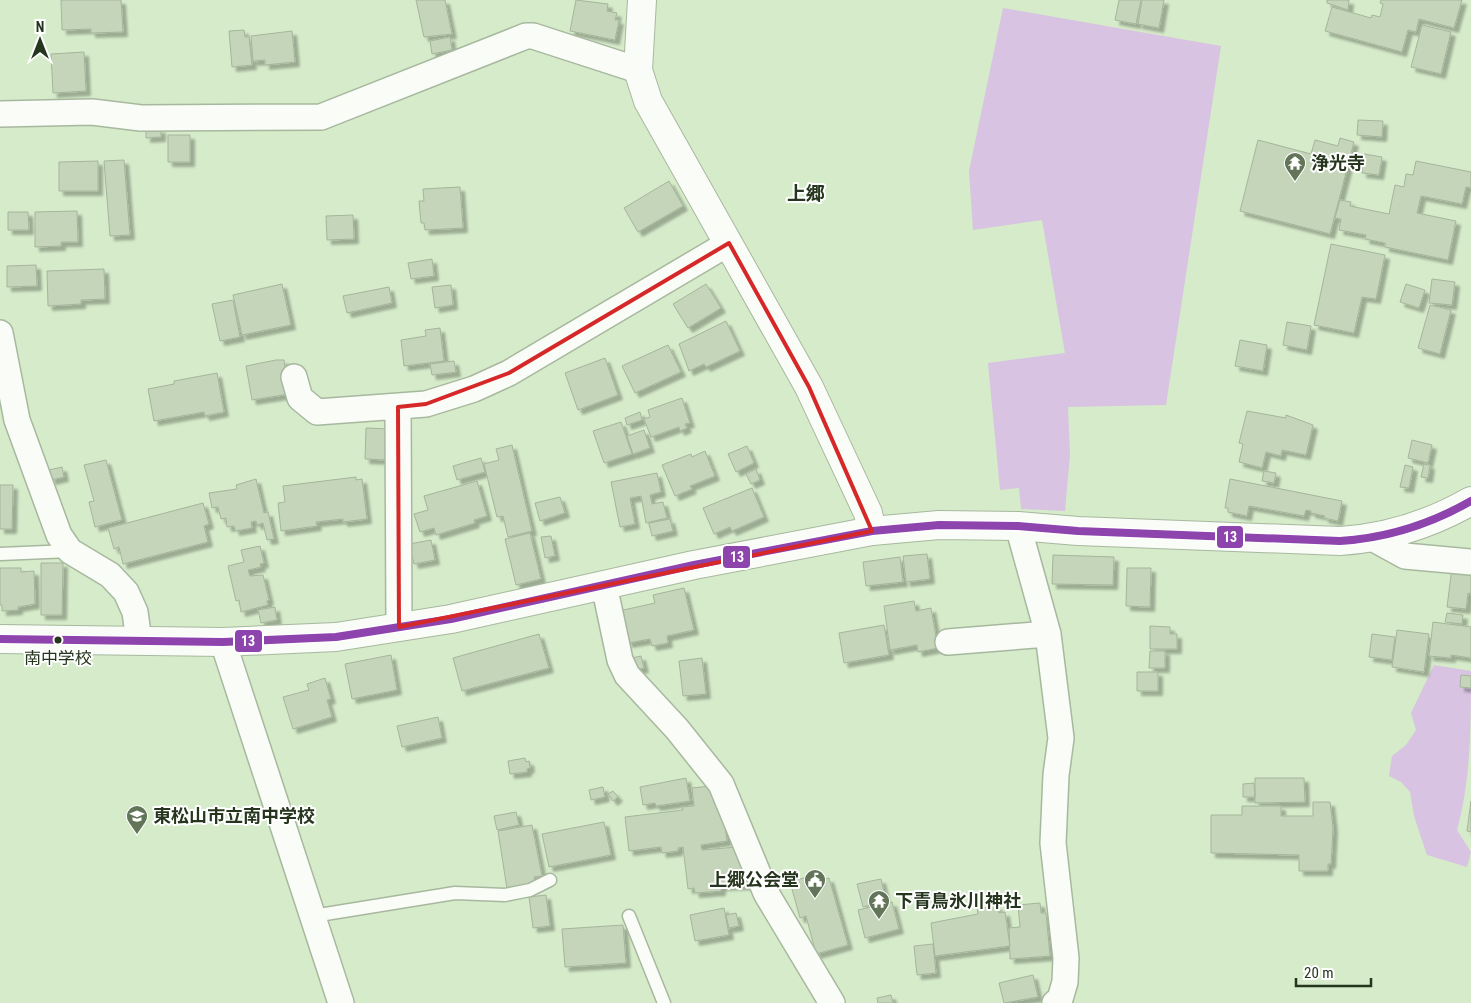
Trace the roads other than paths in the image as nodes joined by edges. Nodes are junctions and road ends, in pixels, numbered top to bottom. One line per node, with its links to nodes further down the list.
1 (642, 0): 2 (main road)
2 (638, 70): 3 (street); 4 (main road)
3 (0, 114)
4 (729, 243): 8 (street); 11 (main road)
5 (0, 333): 6 (street)
6 (2, 363): 13 (street)
7 (294, 377): 8 (street)
8 (398, 407): 17 (street)
9 (1471, 501): 12 (main road)
10 (1018, 526): 11 (main road); 12 (main road); 18 (street)
11 (872, 531): 16 (main road)
12 (1374, 538): 15 (street)
13 (70, 551): 14 (lane); 20 (street)
14 (0, 554)
15 (1471, 562)
16 (604, 586): 17 (main road); 29 (street)
17 (400, 627): 21 (main road)
18 (1048, 634): 22 (street); 26 (street)
19 (0, 639): 20 (main road)
20 (139, 641): 21 (main road)
21 (223, 642): 24 (street)
22 (948, 642)
23 (550, 880): 24 (lane)
24 (313, 916): 27 (street)
25 (629, 916): 28 (lane)
26 (1061, 1002)
27 (341, 1003)
28 (664, 1003)
29 (832, 1003)

